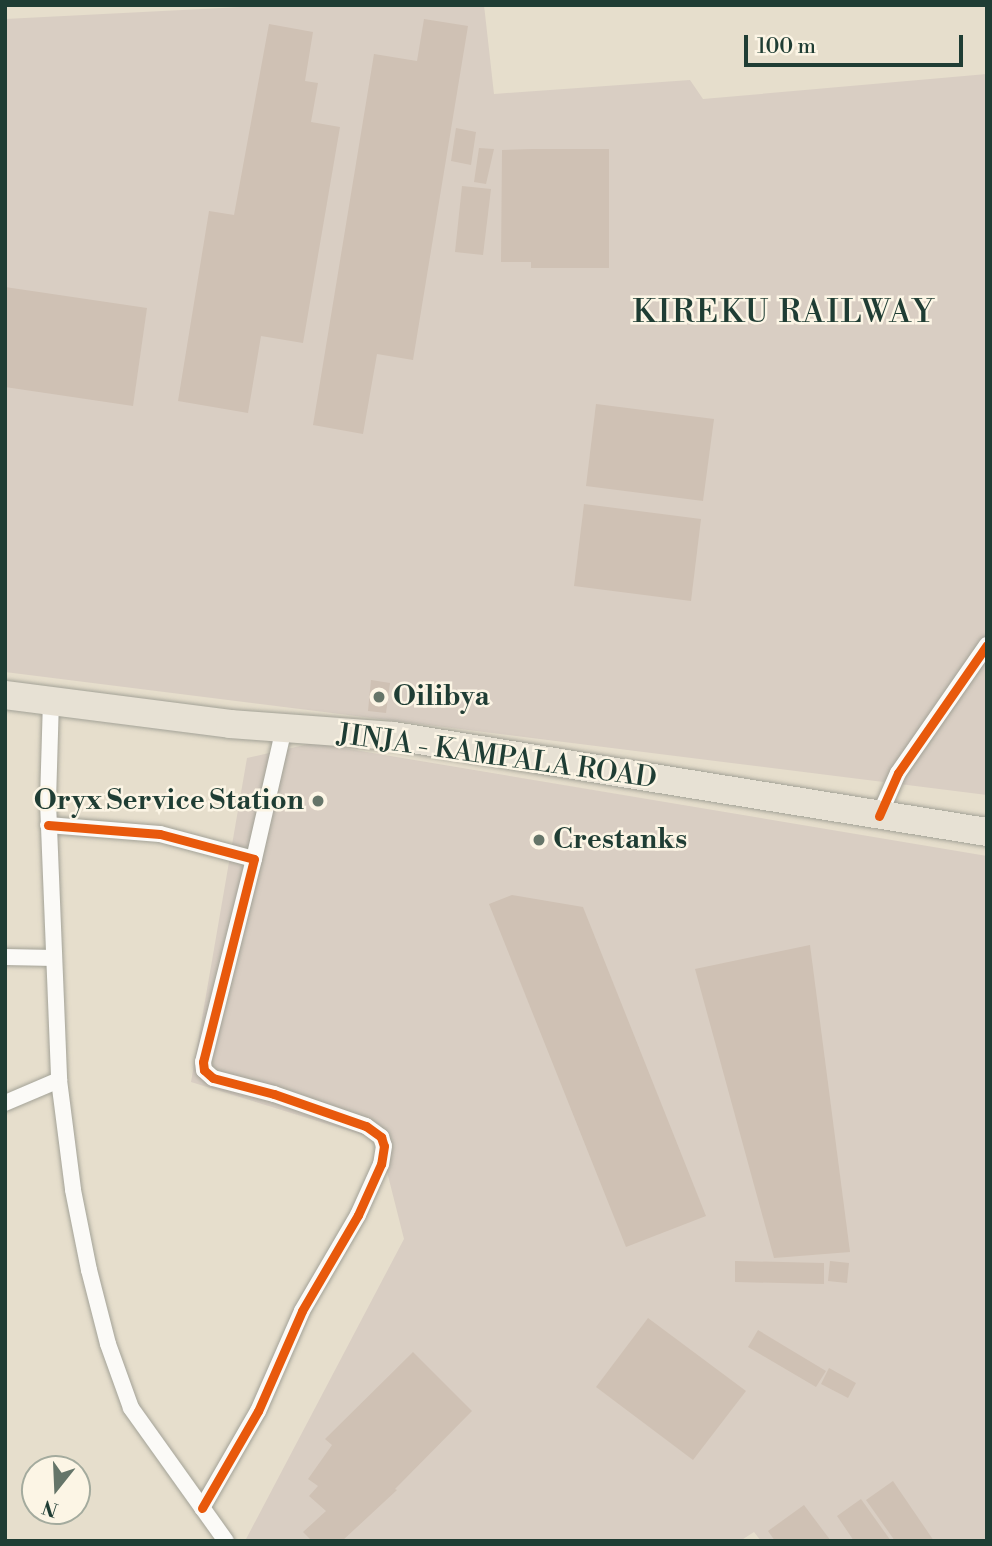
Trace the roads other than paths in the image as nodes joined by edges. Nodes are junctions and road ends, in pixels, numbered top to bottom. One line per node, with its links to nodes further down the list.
1 (987, 645): 5 (street)
2 (5, 695): 3 (highway, JINJA - KAMPALA ROAD)
3 (51, 700): 4 (highway, JINJA - KAMPALA ROAD); 6 (street)
4 (284, 728): 5 (highway, JINJA - KAMPALA ROAD); 8 (street)
5 (879, 816): 7 (highway, JINJA - KAMPALA ROAD)
6 (48, 825): 8 (street); 10 (street)
7 (987, 832)
8 (254, 859): 13 (street)
9 (5, 957): 10 (street)
10 (54, 958): 11 (street)
11 (59, 1080): 12 (street); 13 (street)
12 (5, 1103)
13 (202, 1508): 14 (street)
14 (226, 1541)

